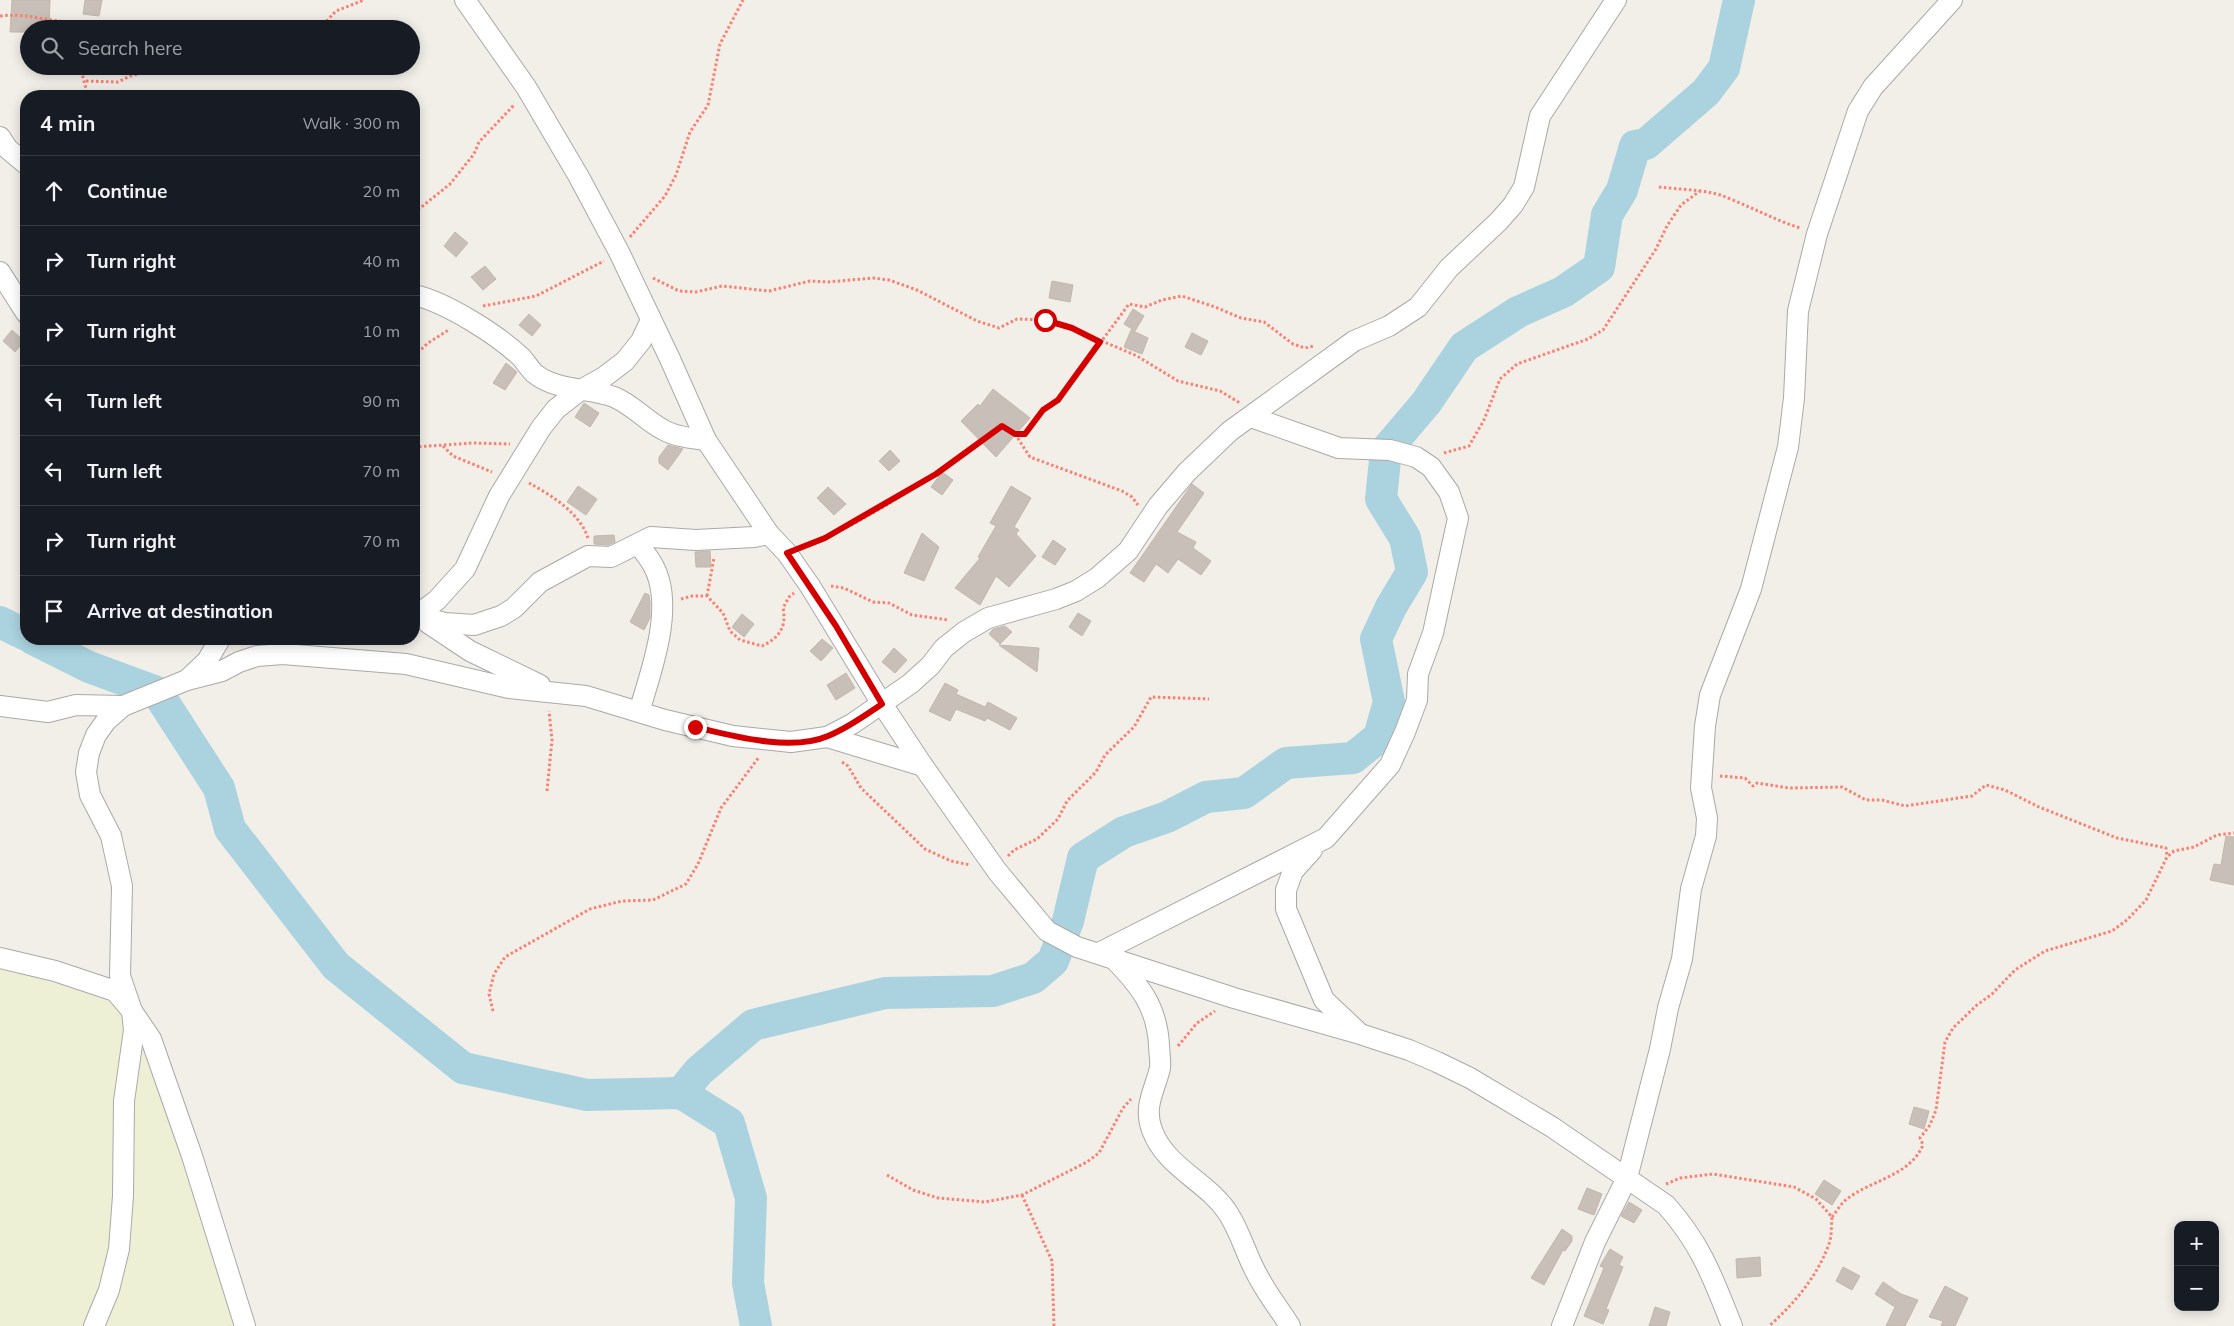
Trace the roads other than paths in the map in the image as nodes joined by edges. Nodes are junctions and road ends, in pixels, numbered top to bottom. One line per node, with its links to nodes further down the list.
1 (465, 0): 9 (street)
2 (1616, 0): 11 (street)
3 (1952, 0): 32 (street)
4 (3, 143): 5 (street)
5 (20, 159)
6 (0, 272): 8 (street)
7 (420, 297): 10 (street)
8 (20, 304)
9 (651, 320): 10 (street); 12 (street)
10 (579, 391): 12 (street); 15 (street)
11 (1250, 417): 21 (street); 27 (street)
12 (706, 440): 13 (street)
13 (769, 534): 14 (street); 21 (street)
14 (639, 545): 16 (street); 24 (street)
15 (420, 611)
16 (420, 616)
17 (420, 617): 20 (street)
18 (216, 645): 19 (street)
19 (187, 680): 20 (street); 23 (street)
20 (555, 693): 24 (street)
21 (882, 704): 25 (street); 26 (street)
22 (0, 706): 23 (street)
23 (124, 706): 30 (street)
24 (639, 712): 25 (street)
25 (827, 737): 26 (street)
26 (923, 766): 28 (street)
27 (1318, 842): 28 (street); 31 (street)
28 (1107, 956): 31 (street); 35 (street)
29 (0, 958): 30 (street)
30 (132, 1011): 33 (street); 34 (street)
31 (1360, 1034): 32 (street)
32 (1627, 1178): 36 (street); 37 (street)
33 (94, 1326)
34 (246, 1326)
35 (1290, 1326)
36 (1562, 1326)
37 (1732, 1326)

